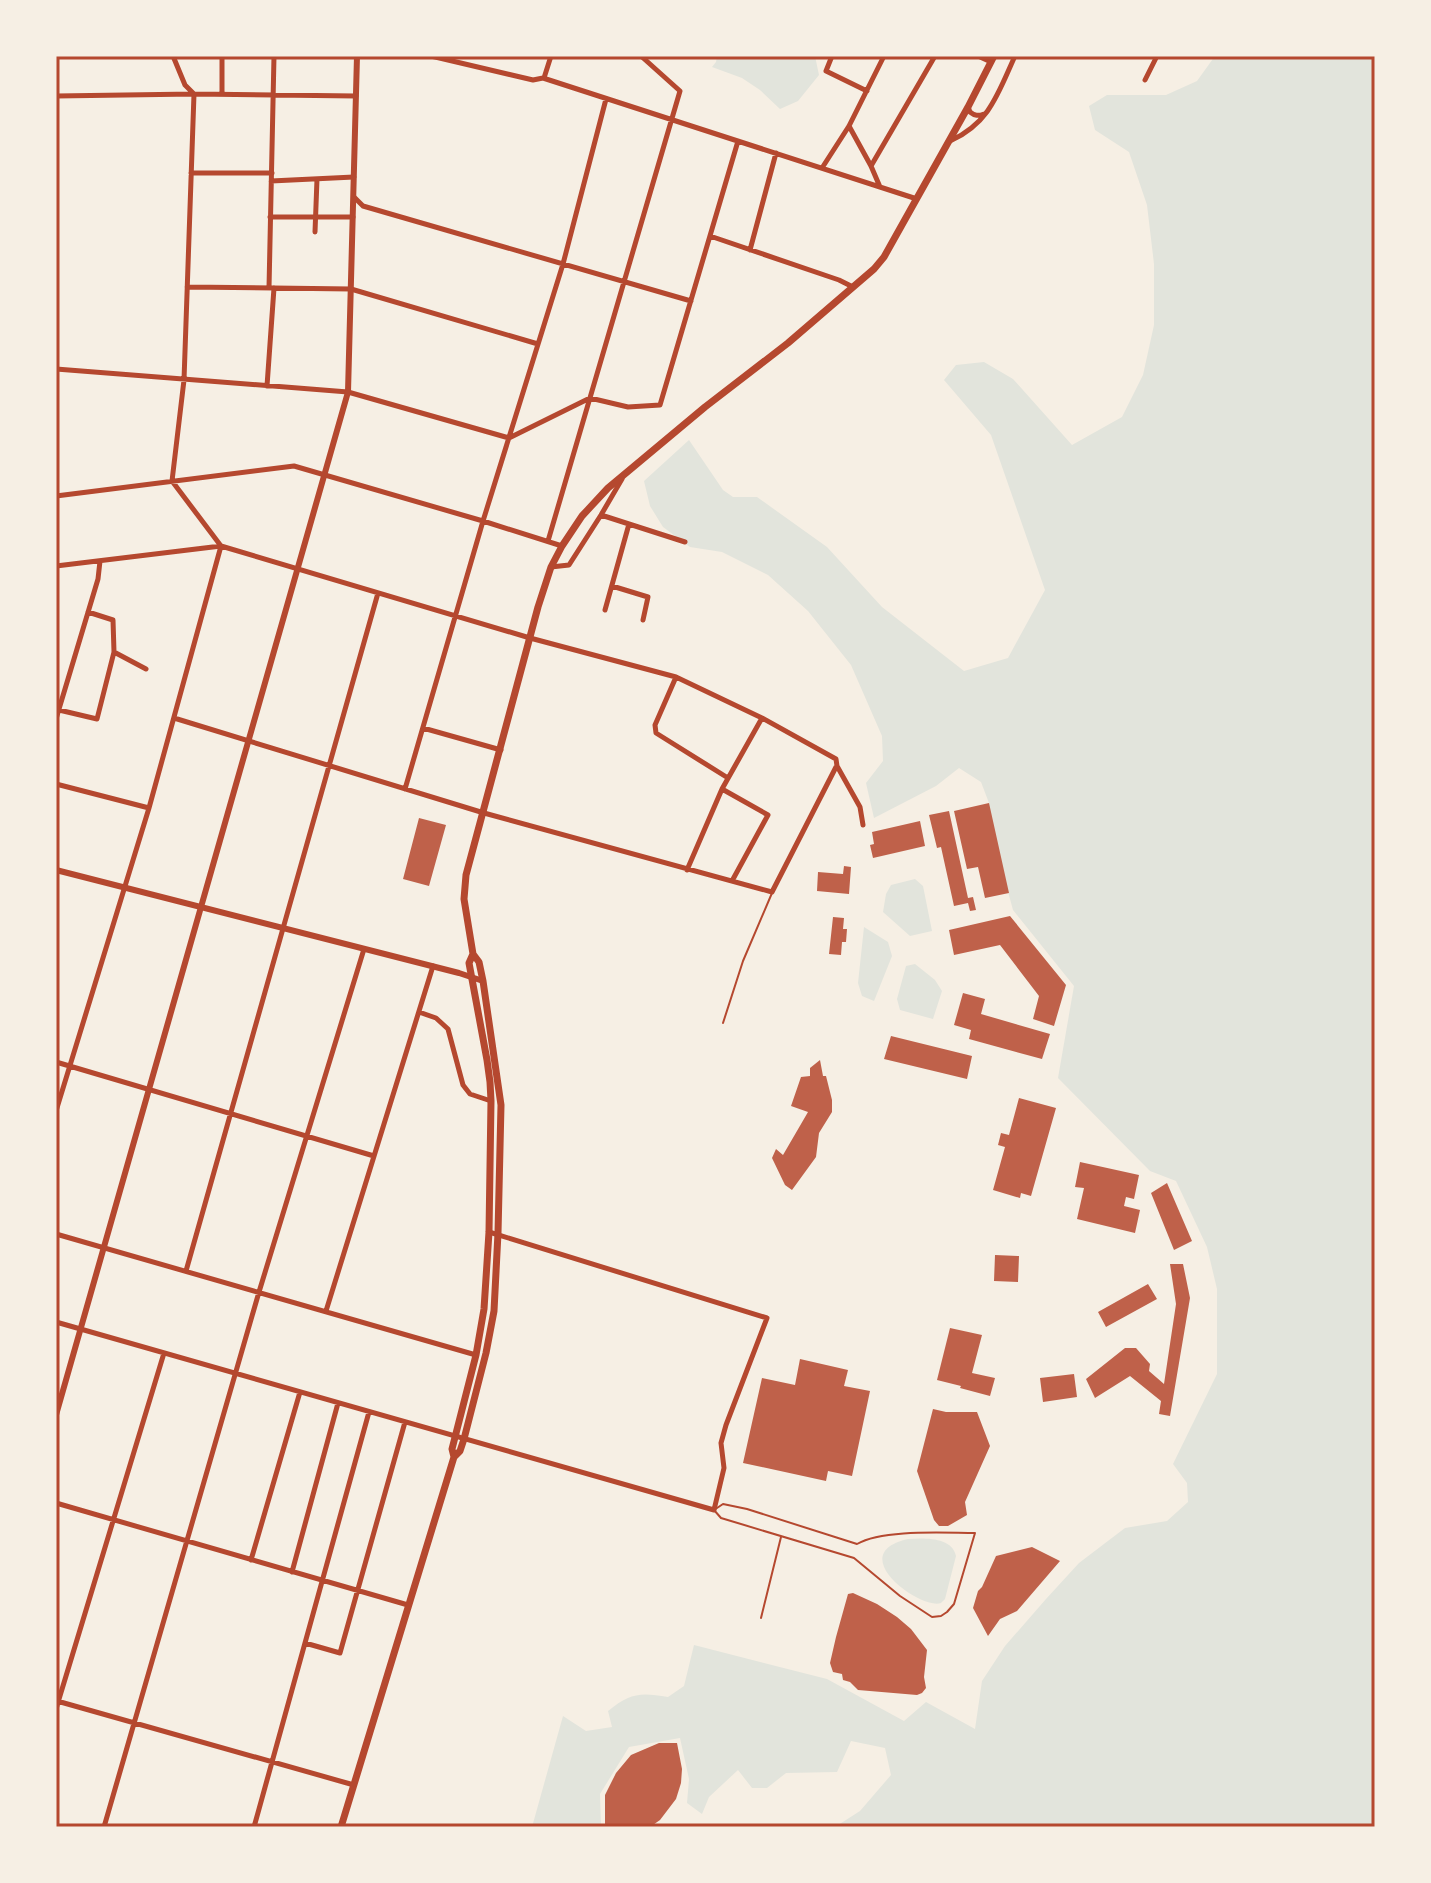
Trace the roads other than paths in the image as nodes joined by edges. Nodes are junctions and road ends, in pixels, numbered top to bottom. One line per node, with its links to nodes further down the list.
1 (173, 56): 19 (street)
2 (222, 56): 20 (street)
3 (274, 56): 21 (street)
4 (357, 56): 23 (street)
5 (431, 56): 14 (street)
6 (551, 56): 16 (street)
7 (641, 56): 27 (street)
8 (832, 56): 18 (street)
9 (884, 56): 18 (street)
10 (935, 56): 32 (street)
11 (978, 56): 15 (street)
12 (1015, 56): 26 (street)
13 (1157, 56): 17 (street)
14 (447, 58): 16 (street)
15 (992, 59): 25 (main road)
16 (543, 78): 24 (street)
17 (1145, 80)
18 (867, 91): 28 (street)
19 (194, 94): 20 (street); 22 (street); 34 (street)
20 (222, 94): 21 (street)
21 (273, 95): 23 (street); 35 (street)
22 (56, 96)
23 (356, 96): 36 (street)
24 (606, 99): 27 (street); 48 (street)
25 (968, 107): 26 (street); 30 (main road)
26 (988, 112): 30 (street)
27 (672, 120): 29 (street); 49 (street)
28 (849, 126): 32 (street); 33 (street)
29 (738, 141): 31 (street); 46 (street)
30 (950, 141): 41 (main road)
31 (776, 153): 33 (street); 47 (street)
32 (871, 166): 39 (street)
33 (822, 168): 39 (street)
34 (191, 173): 35 (street); 50 (street)
35 (272, 173): 38 (street)
36 (354, 177): 37 (street); 40 (street)
37 (317, 179): 38 (street); 44 (street)
38 (271, 181): 42 (street)
39 (880, 187): 41 (street)
40 (354, 197): 43 (street); 48 (street)
41 (918, 199): 51 (main road)
42 (270, 217): 44 (street); 52 (street)
43 (353, 217): 44 (street); 53 (street)
44 (315, 218): 45 (street)
45 (315, 232)
46 (710, 236): 47 (street); 54 (street)
47 (750, 250): 51 (street)
48 (563, 264): 49 (street); 55 (street)
49 (625, 281): 54 (street); 60 (street)
50 (187, 287): 52 (street); 57 (street)
51 (853, 287): 62 (main road)
52 (271, 288): 53 (street); 58 (street)
53 (351, 289): 55 (street); 59 (street)
54 (691, 301): 60 (street)
55 (538, 344): 61 (street)
56 (56, 369): 57 (street)
57 (184, 380): 58 (street); 64 (street)
58 (267, 386): 59 (street)
59 (348, 392): 61 (street); 63 (street)
60 (590, 398): 61 (street); 69 (street)
61 (509, 438): 67 (street)
62 (624, 473): 66 (street); 72 (main road)
63 (324, 475): 64 (street); 67 (street); 76 (street)
64 (172, 481): 65 (street); 71 (street)
65 (56, 496)
66 (601, 515): 68 (street); 75 (street)
67 (483, 521): 69 (street); 81 (street)
68 (629, 524): 70 (street); 77 (street)
69 (548, 541): 72 (street)
70 (685, 542)
71 (221, 546): 73 (street); 76 (street); 88 (street)
72 (562, 546): 75 (main road)
73 (100, 561): 74 (street); 80 (street)
74 (56, 566)
75 (551, 567): 83 (main road)
76 (297, 569): 78 (street); 92 (street)
77 (612, 586): 79 (street); 82 (street)
78 (378, 593): 81 (street); 94 (street)
79 (605, 610)
80 (88, 612): 84 (street); 87 (street)
81 (456, 616): 83 (street); 91 (street)
82 (643, 620)
83 (530, 638): 86 (street); 93 (main road)
84 (114, 652): 85 (street); 87 (street)
85 (146, 669)
86 (676, 677): 89 (street); 96 (street)
87 (59, 710): 90 (street)
88 (174, 718): 92 (street); 100 (street)
89 (762, 718): 95 (street); 96 (street)
90 (56, 719)
91 (423, 728): 93 (street); 98 (street)
92 (248, 741): 94 (street); 108 (street)
93 (501, 750): 101 (main road)
94 (329, 765): 98 (street); 109 (street)
95 (837, 766): 102 (street); 107 (street)
96 (728, 778): 99 (street)
97 (56, 784): 100 (street)
98 (405, 789): 101 (street)
99 (722, 789): 104 (street); 105 (street)
100 (149, 808): 106 (street)
101 (484, 813): 104 (street); 111 (main road)
102 (863, 825)
103 (56, 870): 106 (street)
104 (687, 870): 105 (street)
105 (732, 881): 107 (street)
106 (125, 888): 108 (street); 118 (street)
107 (772, 892): 116 (lane)
108 (201, 907): 109 (street); 119 (street)
109 (283, 928): 110 (street); 122 (street)
110 (364, 949): 112 (street); 123 (street)
111 (473, 954): 113 (main road); 114 (main road)
112 (433, 966): 113 (street); 115 (street)
113 (472, 977): 114 (street); 120 (main road)
114 (483, 981): 126 (main road)
115 (419, 1012): 120 (street); 124 (street)
116 (723, 1023)
117 (56, 1062): 118 (street)
118 (70, 1066): 119 (street); 121 (street)
119 (149, 1089): 122 (street); 128 (street)
120 (491, 1101): 125 (main road)
121 (56, 1111)
122 (231, 1114): 123 (street); 129 (street)
123 (307, 1136): 124 (street); 130 (street)
124 (374, 1156): 131 (street)
125 (489, 1232): 126 (street); 135 (main road)
126 (498, 1233): 143 (main road); 146 (street)
127 (56, 1234): 128 (street)
128 (104, 1247): 129 (street); 133 (street)
129 (186, 1271): 130 (street)
130 (259, 1292): 131 (street); 136 (street)
131 (326, 1311): 135 (street)
132 (56, 1322): 133 (street)
133 (81, 1329): 134 (street); 140 (street)
134 (164, 1353): 136 (street); 147 (street)
135 (476, 1355): 142 (main road)
136 (235, 1373): 137 (street); 149 (street)
137 (300, 1392): 138 (street); 150 (street)
138 (338, 1403): 139 (street); 151 (street)
139 (369, 1412): 141 (street); 152 (street)
140 (56, 1415)
141 (405, 1422): 142 (street); 153 (street)
142 (454, 1436): 143 (street); 144 (main road)
143 (464, 1439): 144 (main road); 146 (street)
144 (454, 1457): 154 (main road)
145 (56, 1503): 147 (street)
146 (714, 1510): 148 (lane); 148 (lane)
147 (113, 1520): 149 (street); 157 (street)
148 (782, 1536): 155 (lane)
149 (186, 1541): 150 (street); 159 (street)
150 (251, 1560): 151 (street)
151 (292, 1572): 152 (street)
152 (322, 1580): 153 (street); 156 (street)
153 (358, 1590): 154 (street); 156 (street)
154 (408, 1605): 161 (main road)
155 (761, 1618)
156 (305, 1643): 160 (street)
157 (57, 1701): 158 (street); 159 (street)
158 (56, 1709)
159 (134, 1723): 160 (street); 162 (street)
160 (272, 1762): 161 (street); 163 (street)
161 (354, 1785): 164 (main road)
162 (104, 1827)
163 (254, 1827)
164 (341, 1827)

